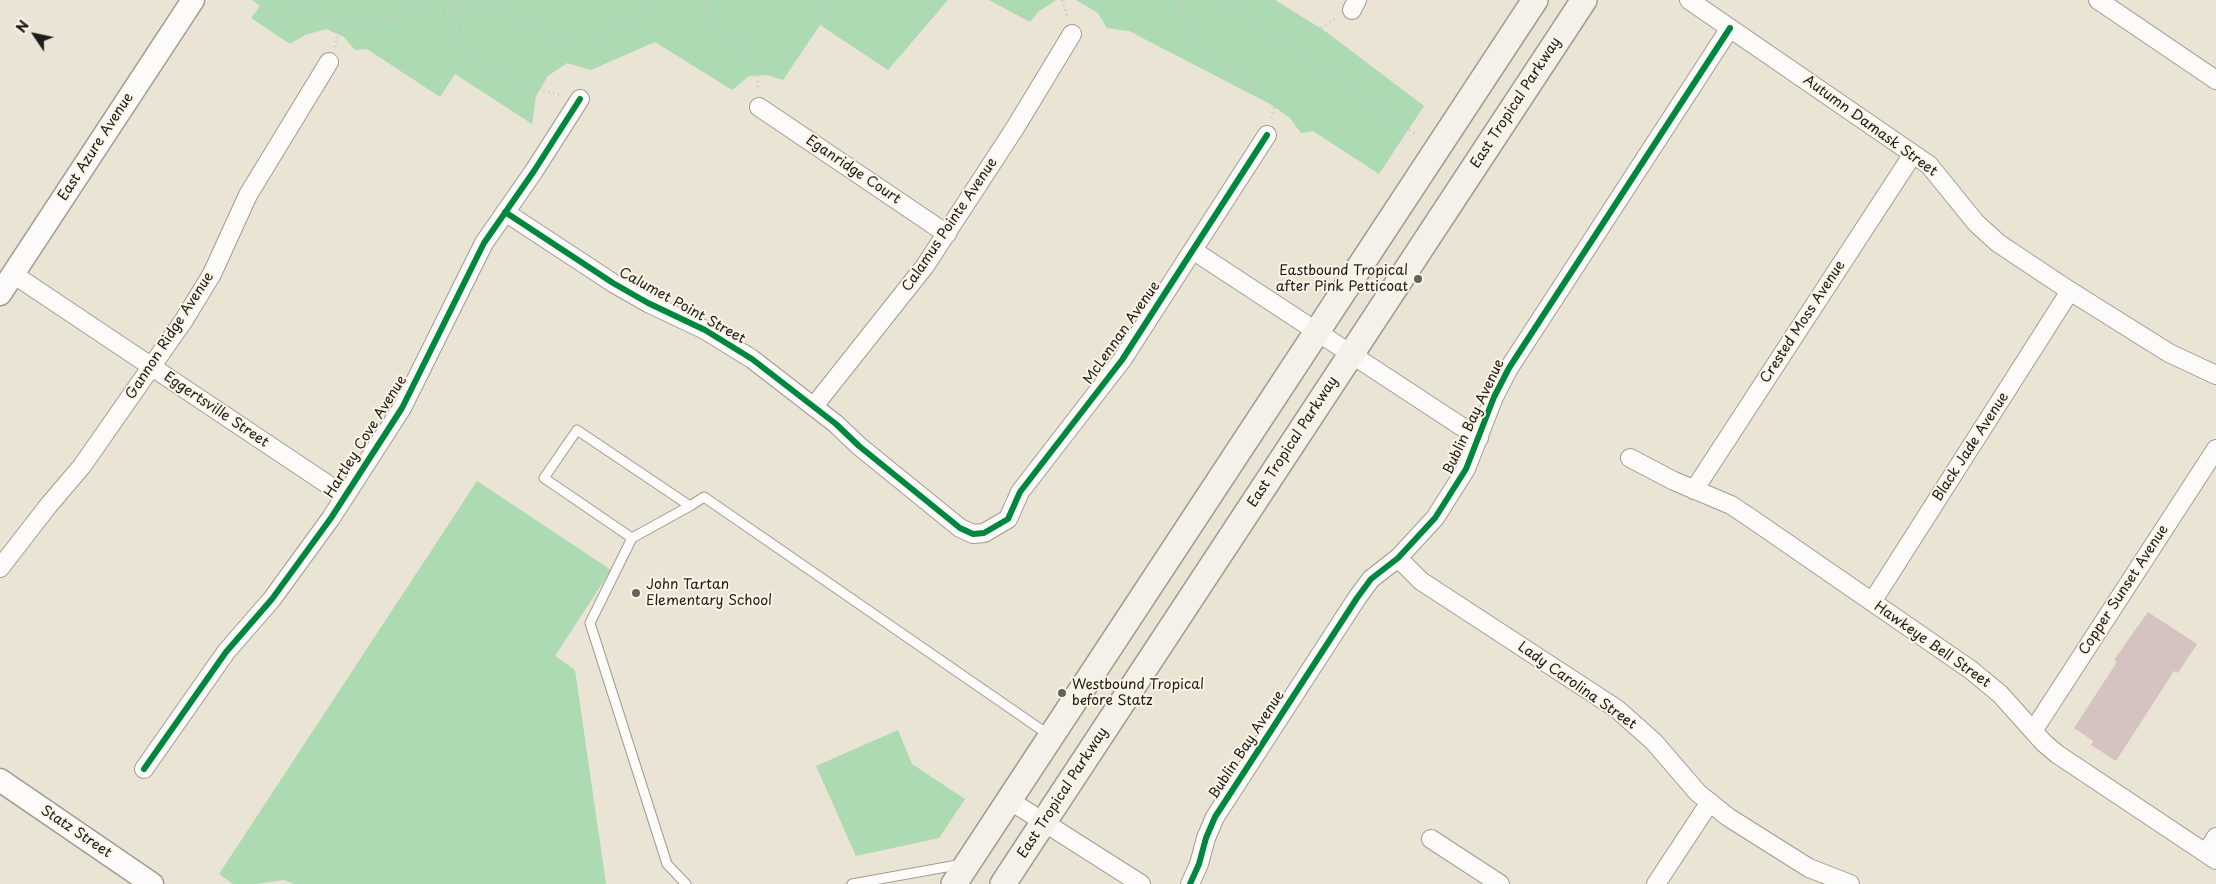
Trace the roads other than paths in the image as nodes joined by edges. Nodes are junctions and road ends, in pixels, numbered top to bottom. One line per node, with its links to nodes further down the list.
1 (193, 0): 17 (street, East Azure Avenue)
2 (1535, 0): 20 (main road, East Tropical Parkway)
3 (1584, 0): 20 (main road, East Tropical Parkway)
4 (1688, 0): 6 (street, Autumn Damask Street)
5 (2098, 0): 9 (street)
6 (1730, 28): 13 (street, Autumn Damask Street); 24 (street, Bublin Bay Avenue)
7 (1072, 34): 15 (street, Calamus Pointe Avenue)
8 (328, 62): 21 (street, Gannon Ridge Avenue)
9 (2216, 80)
10 (580, 99): 14 (street, Hartley Cove Avenue)
11 (758, 107): 15 (street, Eganridge Court)
12 (1267, 135): 16 (street, McLennan Avenue)
13 (1913, 154): 18 (street, Autumn Damask Street); 27 (street, Crested Moss Avenue)
14 (505, 212): 23 (street, Calumet Point Street); 28 (street, Hartley Cove Avenue)
15 (947, 234): 23 (street, Calamus Pointe Avenue)
16 (1194, 251): 20 (street); 30 (street, McLennan Avenue)
17 (13, 274): 19 (street, East Azure Avenue); 21 (street, Eggertsville Street)
18 (2070, 291): 22 (street, Autumn Damask Street); 34 (street, Black Jade Avenue)
19 (0, 294)
20 (1334, 342): 24 (street); 36 (main road, East Tropical Parkway); 41 (main road, East Tropical Parkway)
21 (151, 367): 28 (street, Eggertsville Street); 33 (street, Gannon Ridge Avenue)
22 (2216, 375)
23 (814, 406): 30 (street, Calumet Point Street)
24 (1479, 438): 32 (street, Bublin Bay Avenue)
25 (2216, 450): 35 (street, Copper Sunset Avenue)
26 (1630, 458): 27 (street, Hawkeye Bell Street)
27 (1694, 490): 34 (street, Hawkeye Bell Street)
28 (344, 496): 37 (street, Hartley Cove Avenue)
29 (690, 506): 31 (lane); 31 (lane); 36 (lane)
30 (984, 533)
31 (632, 538): 47 (lane)
32 (1398, 558): 40 (street, Lady Carolina Street); 52 (street, Bublin Bay Avenue)
33 (0, 568)
34 (1872, 602): 35 (street, Hawkeye Bell Street)
35 (2033, 731): 44 (street, Hawkeye Bell Street)
36 (1051, 736): 39 (main road, East Tropical Parkway)
37 (144, 769)
38 (0, 780): 46 (street, Statz Street)
39 (1010, 800): 41 (street); 45 (main road, East Tropical Parkway)
40 (1710, 802): 54 (street); 55 (street, Lady Carolina Street)
41 (1044, 822): 50 (main road, East Tropical Parkway); 51 (street)
42 (2216, 837): 44 (street)
43 (1431, 839): 53 (street)
44 (2211, 856)
45 (968, 863): 48 (lane); 49 (main road, East Tropical Parkway)
46 (152, 884)
47 (686, 884)
48 (852, 884)
49 (954, 884)
50 (1003, 884)
51 (1142, 884)
52 (1190, 884)
53 (1500, 884)
54 (1656, 884)
55 (1850, 884)

